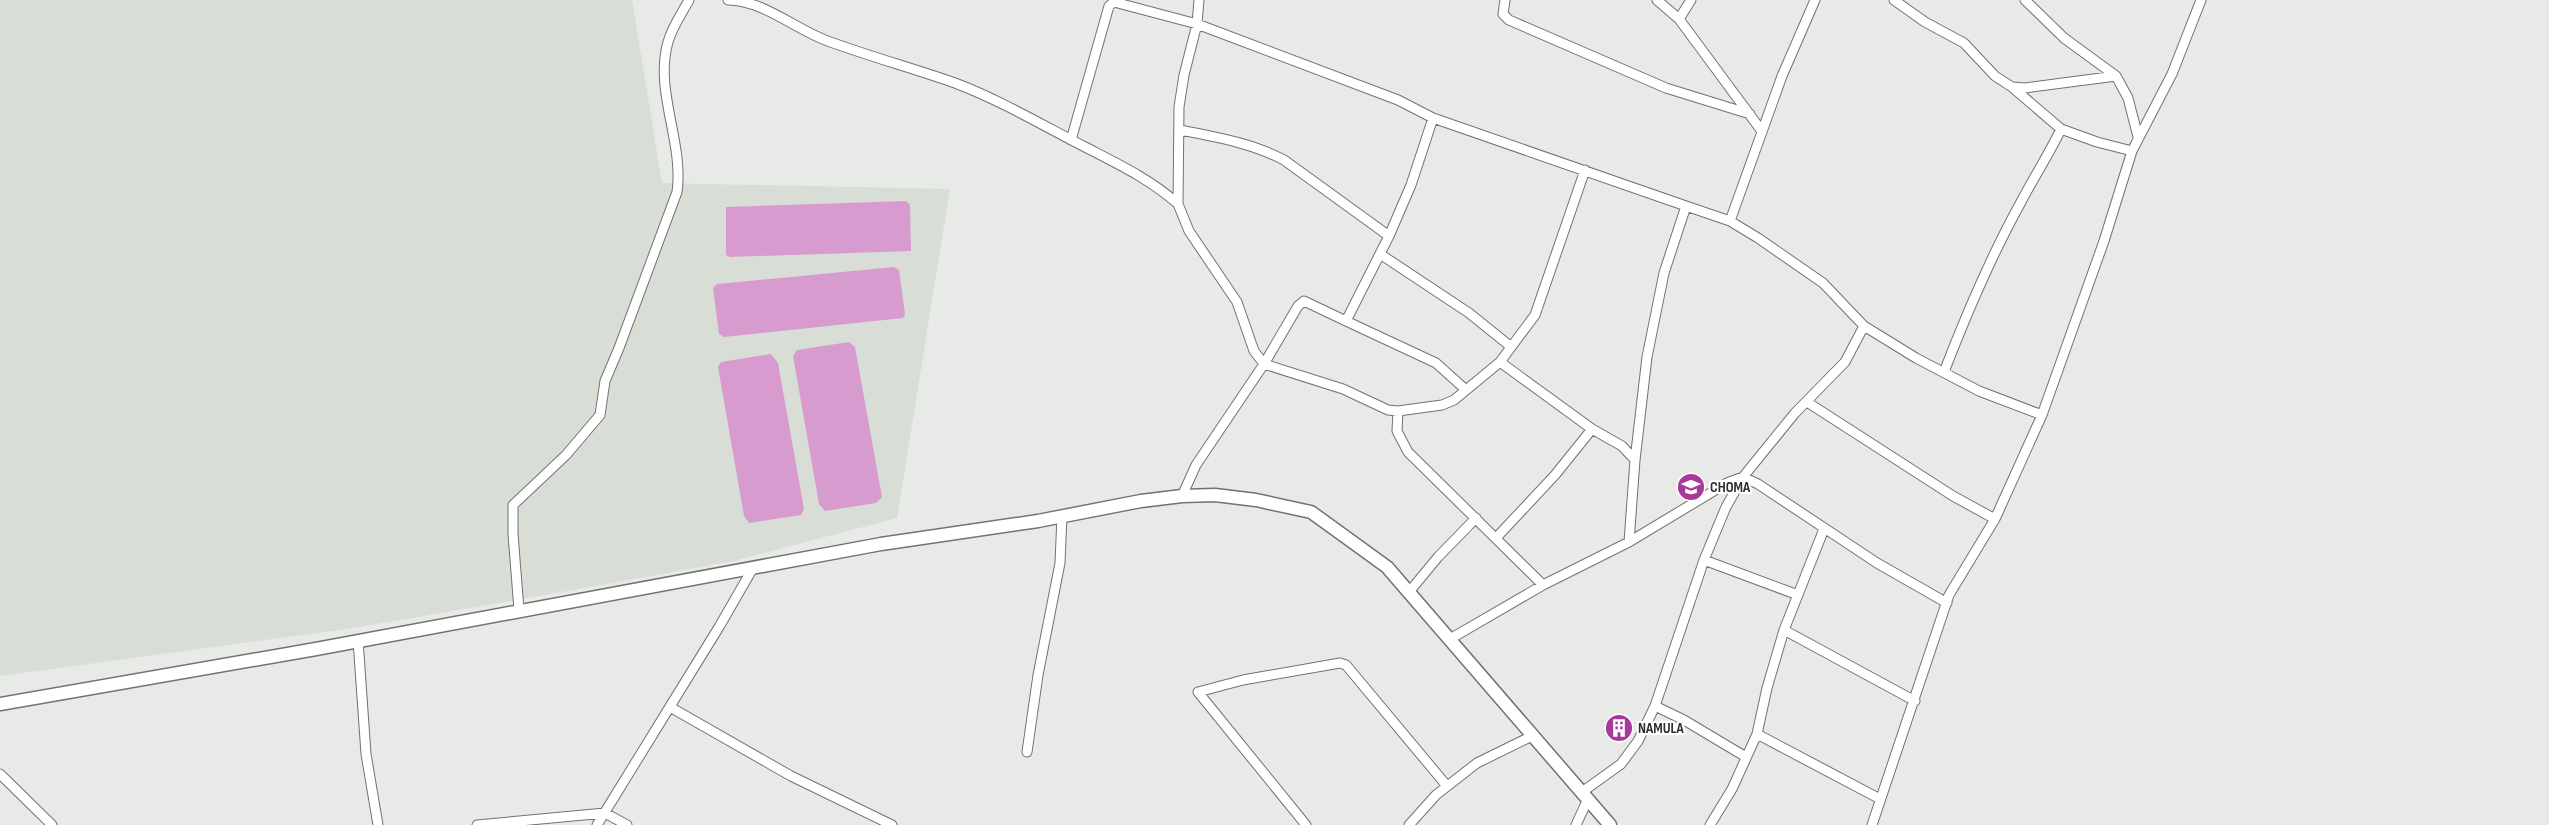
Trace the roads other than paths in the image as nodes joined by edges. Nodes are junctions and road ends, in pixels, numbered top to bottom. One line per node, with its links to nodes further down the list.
1 (689, 0): 55 (street)
2 (728, 0): 21 (street)
3 (1199, 0): 12 (street)
4 (1505, 0): 15 (street)
5 (1657, 0): 11 (street)
6 (1691, 0): 11 (street)
7 (1815, 0): 19 (street)
8 (1894, 0): 14 (street)
9 (2025, 0): 13 (street)
10 (2201, 0): 20 (street)
11 (1679, 19): 15 (street)
12 (1197, 24): 16 (street); 18 (street); 21 (street)
13 (2116, 76): 14 (street); 20 (street)
14 (2012, 87): 17 (street)
15 (1750, 114): 19 (street)
16 (1433, 118): 23 (street); 27 (street)
17 (2061, 129): 22 (street); 34 (street)
18 (1180, 130): 24 (street); 27 (street)
19 (1762, 130): 26 (street)
20 (2138, 137): 22 (street)
21 (1071, 140): 24 (street)
22 (2132, 151): 38 (street)
23 (1585, 170): 25 (street); 31 (street)
24 (1178, 204): 33 (street)
25 (1686, 206): 26 (street); 40 (street)
26 (1730, 221): 30 (street)
27 (1389, 236): 28 (street)
28 (1380, 254): 29 (street); 31 (street)
29 (1346, 321): 33 (street); 35 (street)
30 (1864, 326): 34 (street); 36 (street)
31 (1510, 346): 32 (street)
32 (1500, 362): 35 (street); 39 (street)
33 (1264, 364): 37 (street); 42 (street)
34 (1944, 372): 38 (street)
35 (1466, 390): 37 (street)
36 (1807, 402): 41 (street); 45 (street)
37 (1398, 411): 44 (street)
38 (2042, 415): 45 (street)
39 (1592, 429): 40 (street); 47 (street)
40 (1635, 460): 48 (street)
41 (1743, 478): 46 (street); 48 (street); 49 (street)
42 (1182, 496): 43 (street); 52 (street)
43 (1062, 516): 50 (street); 65 (street)
44 (1476, 518): 47 (street); 52 (street)
45 (1995, 519): 54 (street)
46 (1824, 529): 53 (street); 54 (street)
47 (1496, 538): 51 (street)
48 (1629, 542): 51 (street)
49 (1704, 560): 53 (street); 62 (street)
50 (752, 568): 55 (street); 61 (street)
51 (1543, 585): 57 (street)
52 (1409, 592): 57 (street)
53 (1798, 595): 56 (street)
54 (1947, 603): 59 (street)
55 (519, 610): 58 (street)
56 (1784, 630): 59 (street); 63 (street)
57 (1450, 638): 64 (street)
58 (358, 640): 60 (street); 74 (street)
59 (1915, 701): 70 (street)
60 (0, 704)
61 (670, 706): 71 (street); 78 (street)
62 (1655, 706): 66 (street); 69 (street)
63 (1757, 734): 66 (street); 70 (street)
64 (1534, 735): 68 (street); 69 (street)
65 (1027, 752)
66 (1746, 757): 72 (street)
67 (0, 774): 73 (street)
68 (1446, 786): 79 (street); 80 (street)
69 (1585, 796): 81 (street); 82 (street)
70 (1880, 799): 83 (street)
71 (605, 813): 75 (street); 76 (street); 77 (street)
72 (1715, 824)
73 (52, 825)
74 (378, 825)
75 (477, 825)
76 (598, 825)
77 (627, 825)
78 (892, 825)
79 (1306, 825)
80 (1409, 825)
81 (1576, 825)
82 (1610, 825)
83 (1872, 825)

